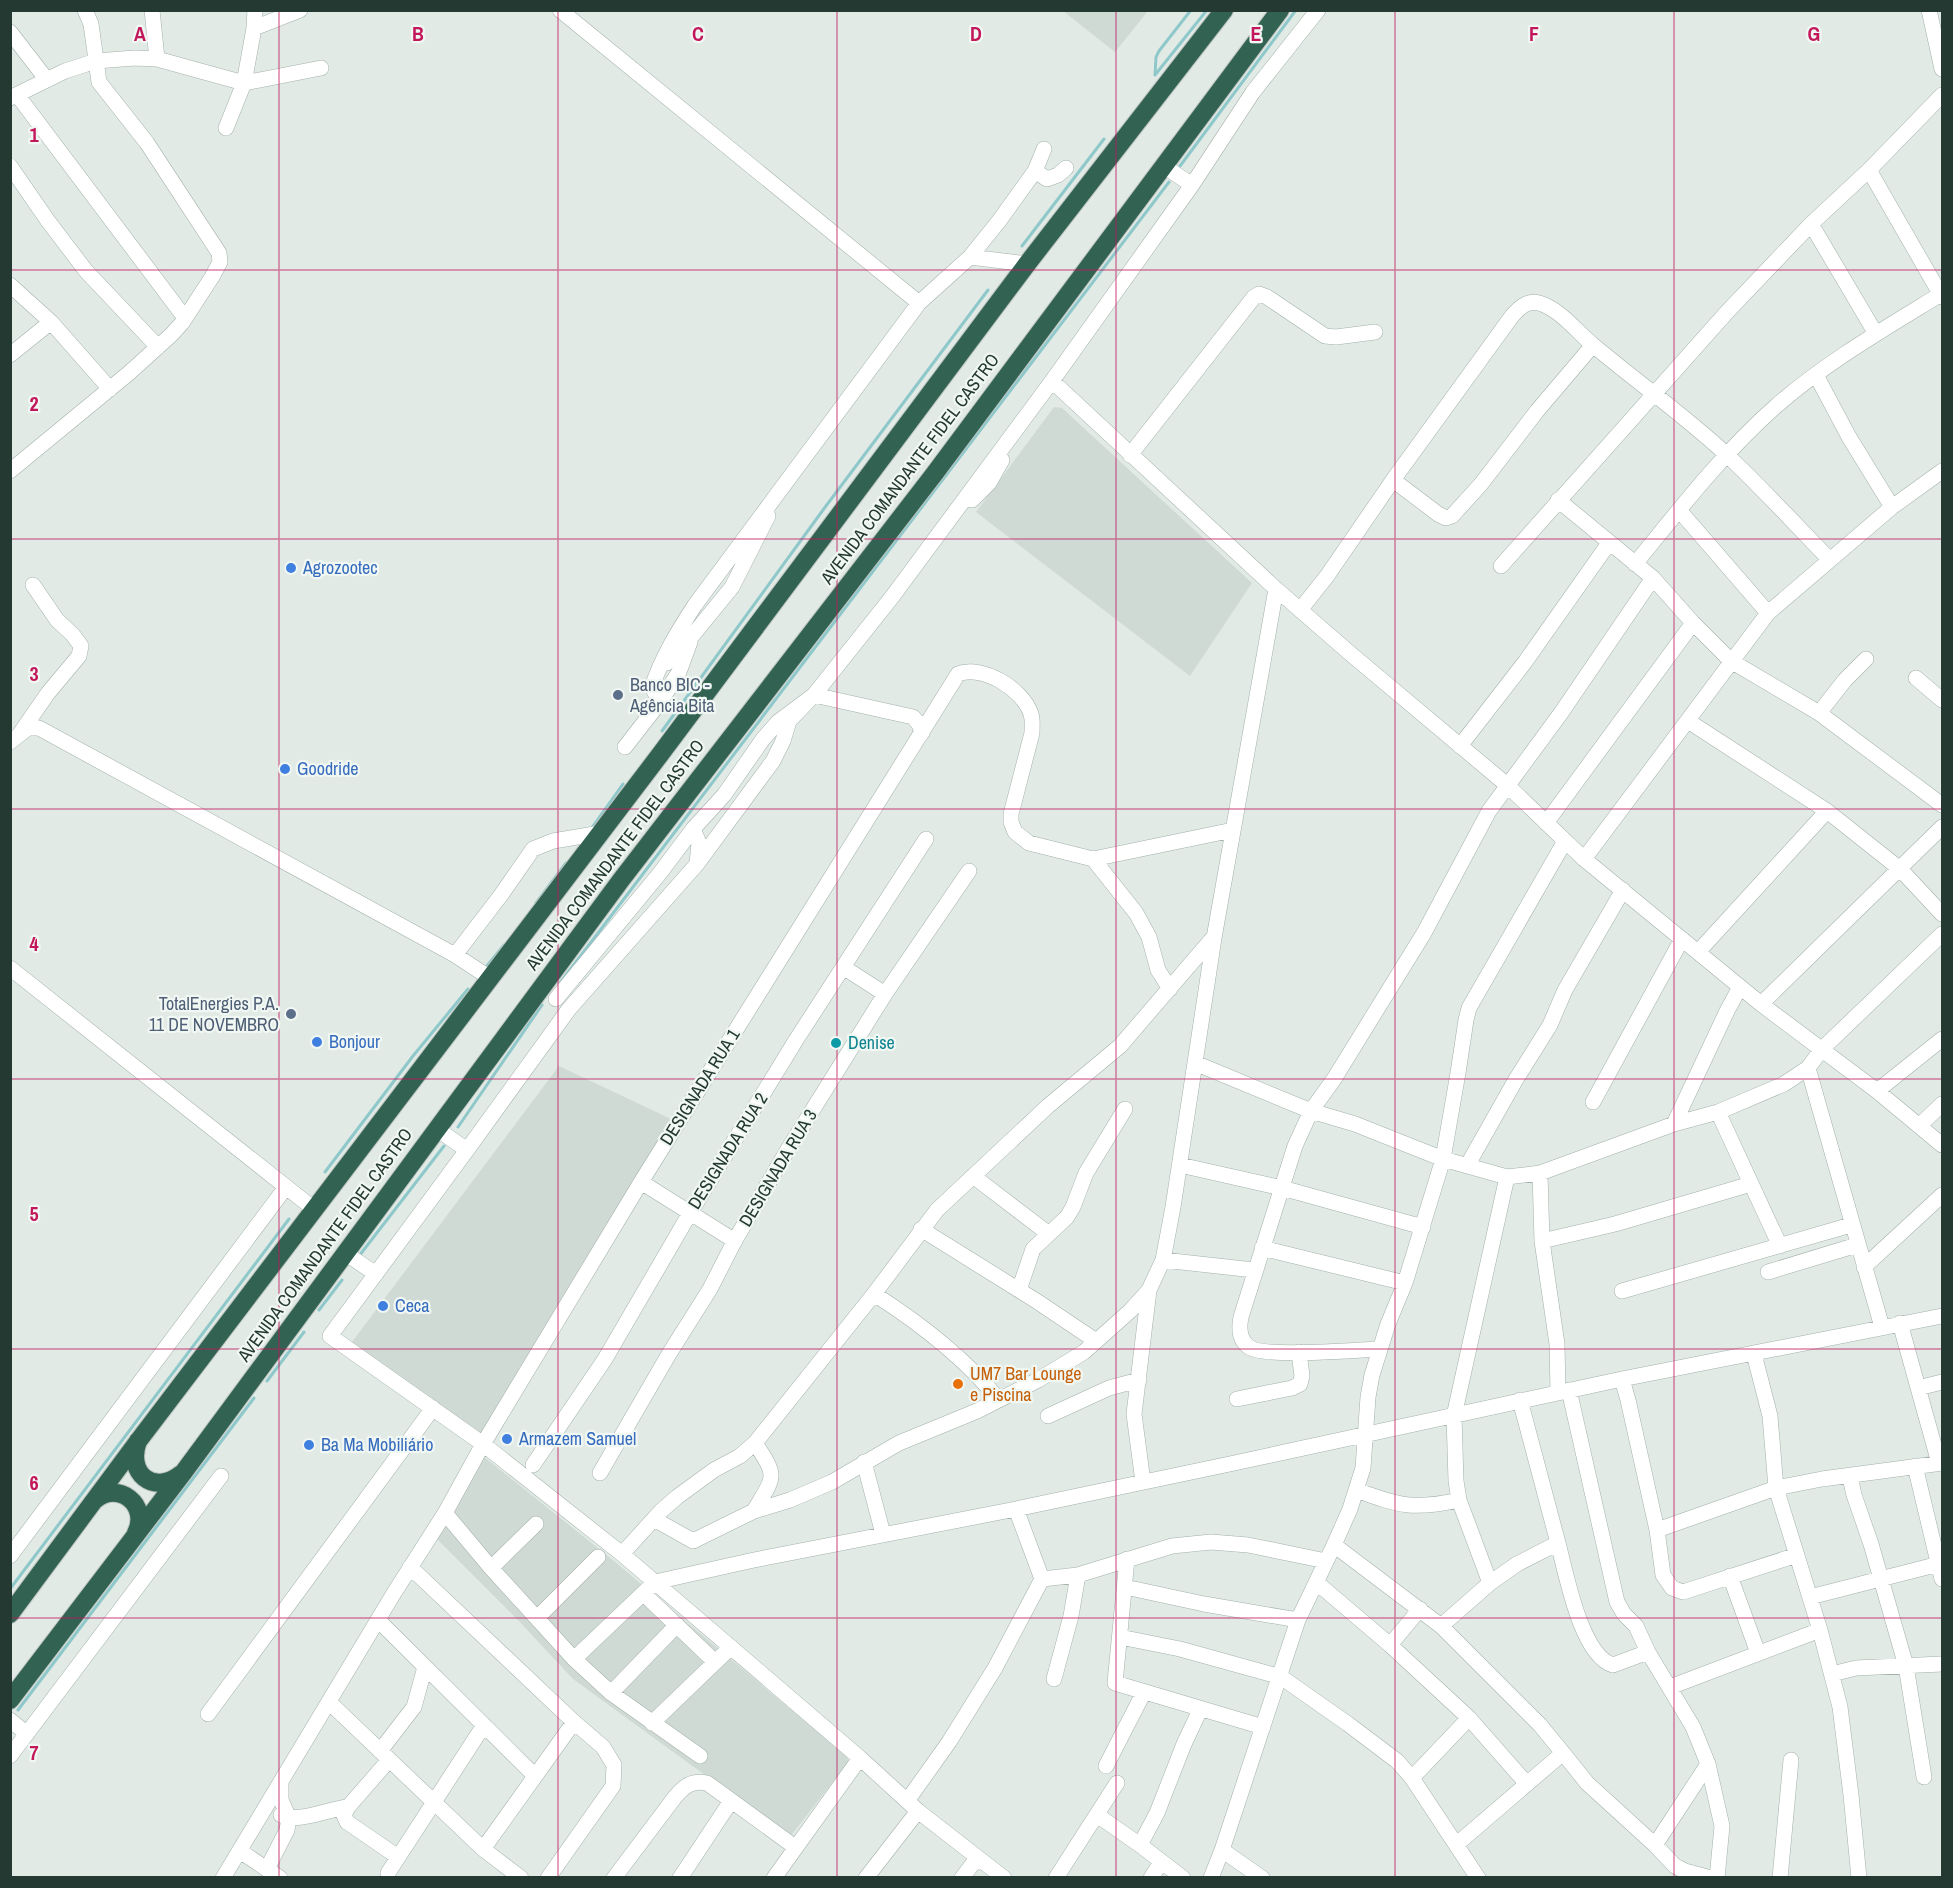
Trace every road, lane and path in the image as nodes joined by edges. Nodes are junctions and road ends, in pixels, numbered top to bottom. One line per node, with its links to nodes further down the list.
1 (85, 10): 13 (street)
2 (152, 10): 12 (street)
3 (255, 10): 10 (street)
4 (300, 10): 10 (street)
5 (560, 10): 33 (street)
6 (1224, 10): 30 (highway, AVENIDA COMANDANTE FIDEL CASTRO)
7 (1280, 10): 23 (highway, AVENIDA COMANDANTE FIDEL CASTRO)
8 (1318, 10): 27 (street)
9 (1929, 10): 15 (street)
10 (254, 28): 17 (street)
11 (10, 32): 16 (street)
12 (157, 59): 13 (street); 17 (street)
13 (96, 61): 16 (street); 34 (street)
14 (321, 68): 17 (street)
15 (1942, 69)
16 (47, 80): 19 (street)
17 (244, 83): 20 (street)
18 (1942, 95): 25 (street)
19 (14, 97): 34 (street)
20 (226, 128)
21 (1044, 149): 26 (street)
22 (10, 166): 39 (street)
23 (1164, 166): 27 (street); 107 (highway, AVENIDA COMANDANTE FIDEL CASTRO)
24 (1066, 168): 26 (street)
25 (1869, 170): 28 (street); 32 (street)
26 (1035, 171): 29 (street)
27 (1192, 186): 42 (street)
28 (1811, 224): 37 (street); 44 (street)
29 (970, 257): 30 (street); 33 (street)
30 (1027, 264): 87 (highway, AVENIDA COMANDANTE FIDEL CASTRO)
31 (10, 285): 35 (street)
32 (1942, 296): 37 (street)
33 (919, 303): 50 (street)
34 (185, 318): 39 (street)
35 (51, 322): 40 (street); 43 (street)
36 (1375, 332): 46 (street)
37 (1876, 334): 41 (street)
38 (1593, 345): 44 (street); 49 (street); 49 (street)
39 (158, 347): 43 (street)
40 (10, 355)
41 (1816, 375): 45 (street); 52 (street)
42 (1052, 381): 46 (street); 69 (street)
43 (110, 389): 47 (street)
44 (1656, 394): 45 (street); 51 (street)
45 (1727, 455): 53 (street); 55 (street)
46 (1130, 456): 60 (street)
47 (10, 471)
48 (1942, 471): 52 (street)
49 (1393, 480): 61 (street)
50 (777, 494): 64 (street); 67 (street)
51 (1558, 500): 54 (street); 57 (street)
52 (1892, 507): 55 (street)
53 (1679, 510): 56 (street); 62 (street)
54 (1609, 543): 56 (street); 76 (street)
55 (1829, 559): 62 (street)
56 (1635, 564): 58 (street)
57 (1501, 566)
58 (1653, 578): 63 (street); 79 (street)
59 (33, 585): 75 (street)
60 (1276, 589): 61 (street); 86 (street)
61 (1300, 610): 76 (street)
62 (1768, 613): 66 (street)
63 (1693, 623): 66 (street); 83 (street)
64 (692, 636): 67 (street); 71 (street)
65 (1866, 659): 72 (street)
66 (1731, 662): 72 (street); 73 (street)
67 (656, 674): 71 (street)
68 (1917, 678): 70 (street)
69 (814, 695): 74 (street); 78 (street); 80 (street)
70 (1942, 700)
71 (660, 702): 77 (street)
72 (1819, 713): 81 (street)
73 (1688, 721): 82 (street); 90 (street)
74 (922, 733): 91 (street, DESIGNADA RUA 1); 132 (street, DESIGNADA RUA 1)
75 (16, 737): 101 (street)
76 (1460, 746): 79 (street)
77 (625, 747)
78 (773, 761): 80 (street); 92 (street)
79 (1507, 784): 83 (street); 119 (street)
80 (730, 787): 85 (street)
81 (1942, 805)
82 (1827, 811): 93 (street); 100 (street)
83 (1546, 823): 89 (street)
84 (1942, 827): 93 (street)
85 (693, 829): 92 (street); 107 (street)
86 (1233, 830): 91 (street); 98 (street)
87 (601, 833): 101 (street); 104 (highway, AVENIDA COMANDANTE FIDEL CASTRO)
88 (926, 839): 102 (street, DESIGNADA RUA 2)
89 (1565, 841): 90 (street); 126 (street)
90 (1584, 859): 95 (street)
91 (1093, 860): 106 (street)
92 (697, 864): 110 (street)
93 (1900, 868): 96 (street); 109 (street)
94 (969, 871): 108 (street, DESIGNADA RUA 3)
95 (1623, 890): 99 (street); 128 (street)
96 (1942, 914)
97 (1942, 934): 112 (street)
98 (1214, 938): 106 (street); 113 (street)
99 (1682, 939): 100 (street); 116 (street)
100 (1698, 952): 105 (street)
101 (455, 955): 104 (street)
102 (843, 967): 108 (street); 138 (street, DESIGNADA RUA 2)
103 (10, 968): 134 (street)
104 (489, 978): 137 (highway, AVENIDA COMANDANTE FIDEL CASTRO)
105 (1740, 987): 109 (street); 121 (street)
106 (1170, 989): 130 (street)
107 (548, 994): 110 (street); 123 (highway, AVENIDA COMANDANTE FIDEL CASTRO)
108 (885, 994): 145 (street, DESIGNADA RUA 3)
109 (1761, 1004): 112 (street)
110 (569, 1009): 125 (street)
111 (1942, 1039): 115 (street)
112 (1822, 1049): 114 (street); 115 (street)
113 (1195, 1063): 119 (street); 127 (street)
114 (1808, 1068): 120 (street); 139 (street)
115 (1877, 1091): 122 (street)
116 (1593, 1102)
117 (1942, 1104): 122 (street)
118 (1125, 1109): 143 (street)
119 (1311, 1111): 126 (street); 135 (street)
120 (1718, 1112): 121 (street); 133 (street)
121 (1674, 1124): 129 (street)
122 (1919, 1126): 124 (street)
123 (437, 1129): 125 (street); 149 (highway, AVENIDA COMANDANTE FIDEL CASTRO)
124 (1942, 1145)
125 (467, 1150): 155 (street)
126 (1443, 1159): 128 (street); 140 (street)
127 (1180, 1165): 135 (street); 151 (street)
128 (1467, 1166): 131 (street)
129 (1540, 1173): 131 (street); 144 (street)
130 (973, 1176): 141 (street); 143 (street)
131 (1507, 1177): 178 (street)
132 (640, 1182): 138 (street); 182 (street, DESIGNADA RUA 1)
133 (1751, 1184): 144 (street); 147 (street)
134 (286, 1187): 137 (street); 208 (street)
135 (1282, 1188): 140 (street); 148 (street)
136 (1942, 1195): 152 (street)
137 (314, 1209): 180 (highway, AVENIDA COMANDANTE FIDEL CASTRO)
138 (690, 1213): 145 (street); 185 (street, DESIGNADA RUA 2)
139 (1851, 1225): 142 (street); 146 (street)
140 (1423, 1227): 156 (street)
141 (921, 1229): 157 (street); 160 (street)
142 (1826, 1232): 147 (street); 150 (street)
143 (1049, 1234): 157 (street)
144 (1542, 1240): 172 (street)
145 (735, 1241): 188 (street, DESIGNADA RUA 3)
146 (1857, 1245): 150 (street); 152 (street)
147 (1780, 1246): 159 (street)
148 (1262, 1248): 153 (street); 156 (street)
149 (345, 1252): 155 (street); 187 (highway, AVENIDA COMANDANTE FIDEL CASTRO)
150 (1831, 1253): 154 (street)
151 (1162, 1260): 153 (street); 158 (street)
152 (1864, 1267): 163 (street)
153 (1254, 1270): 166 (street)
154 (1768, 1272)
155 (376, 1274): 176 (street)
156 (1405, 1283): 165 (street)
157 (1019, 1290): 164 (street)
158 (1149, 1290): 164 (street); 169 (street)
159 (1622, 1291)
160 (874, 1294): 174 (street); 181 (street)
161 (1942, 1316): 162 (street)
162 (1900, 1323): 163 (street); 171 (street)
163 (1882, 1327): 167 (street)
164 (1096, 1341): 174 (street)
165 (1380, 1349): 166 (street); 179 (street)
166 (1299, 1352): 173 (street)
167 (1754, 1354): 168 (street); 192 (street)
168 (1622, 1379): 172 (street); 201 (street)
169 (1138, 1380): 177 (street); 191 (street)
170 (1942, 1382): 171 (street)
171 (1918, 1388): 184 (street)
172 (1563, 1391): 175 (street); 236 (street)
173 (1237, 1399)
174 (999, 1400): 183 (street)
175 (1520, 1401): 178 (street); 204 (street)
176 (433, 1408): 182 (street); 252 (street)
177 (1048, 1416)
178 (1454, 1416): 179 (street); 194 (street)
179 (1366, 1435): 191 (street); 193 (street)
180 (139, 1440): 187 (highway); 195 (highway, AVENIDA COMANDANTE FIDEL CASTRO)
181 (755, 1443): 197 (street); 199 (street)
182 (483, 1444): 198 (street, DESIGNADA RUA 1); 206 (street)
183 (864, 1462): 197 (street); 203 (street)
184 (1941, 1463): 186 (street)
185 (533, 1465)
186 (1916, 1466): 190 (street); 214 (street)
187 (183, 1473): 202 (highway, AVENIDA COMANDANTE FIDEL CASTRO)
188 (600, 1473)
189 (221, 1476): 259 (street)
190 (1850, 1477): 192 (street); 217 (street)
191 (1143, 1482): 196 (street)
192 (1776, 1488): 201 (street); 207 (street)
193 (1356, 1490): 194 (street); 205 (street)
194 (1459, 1500): 221 (street)
195 (93, 1502): 202 (highway); 226 (highway, AVENIDA COMANDANTE FIDEL CASTRO)
196 (1016, 1509): 203 (street); 218 (street)
197 (754, 1511): 199 (street)
198 (445, 1513): 212 (street, DESIGNADA RUA 1); 213 (street)
199 (654, 1519): 206 (street)
200 (536, 1524): 213 (street)
201 (1657, 1530): 216 (street)
202 (135, 1534): 249 (highway, AVENIDA COMANDANTE FIDEL CASTRO)
203 (883, 1534): 219 (street)
204 (1558, 1543): 221 (street); 236 (street)
205 (1335, 1545): 211 (street); 225 (street)
206 (622, 1554): 219 (street)
207 (1797, 1555): 216 (street); 224 (street)
208 (10, 1557)
209 (598, 1557): 227 (street)
210 (1127, 1559): 211 (street); 215 (street); 222 (street)
211 (1326, 1561): 220 (street)
212 (410, 1566): 228 (street, DESIGNADA RUA 1); 255 (street)
213 (491, 1568): 227 (street)
214 (1941, 1572): 217 (street)
215 (1078, 1575): 218 (street); 245 (street)
216 (1731, 1576): 237 (street)
217 (1881, 1579): 224 (street); 241 (street)
218 (1042, 1580): 276 (street)
219 (655, 1582): 223 (street); 235 (street)
220 (1316, 1582): 229 (street); 234 (street)
221 (1490, 1584): 231 (street)
222 (1125, 1587): 229 (street); 233 (street)
223 (644, 1594): 230 (street); 238 (street)
224 (1810, 1597): 232 (street)
225 (1420, 1609): 231 (street); 234 (street)
226 (10, 1614)
227 (537, 1618): 238 (street)
228 (378, 1620): 242 (street); 250 (street, DESIGNADA RUA 1)
229 (1298, 1620): 244 (street)
230 (677, 1625): 239 (street); 248 (street)
231 (1441, 1626): 260 (street)
232 (1820, 1630): 237 (street); 243 (street)
233 (1119, 1637): 244 (street); 247 (street)
234 (1390, 1645): 253 (street)
235 (731, 1647): 239 (street); 264 (street)
236 (1648, 1652): 246 (street)
237 (1758, 1653): 246 (street)
238 (574, 1659): 248 (street)
239 (715, 1662): 256 (street)
240 (1942, 1664): 241 (street)
241 (1906, 1666): 243 (street); 269 (street)
242 (425, 1667): 257 (street); 261 (street)
243 (1832, 1674): 311 (street)
244 (1281, 1677): 258 (street); 270 (street)
245 (1054, 1679)
246 (1670, 1687): 266 (street)
247 (1144, 1692): 251 (street); 267 (street)
248 (611, 1693): 256 (street)
249 (10, 1700)
250 (329, 1702): 261 (street); 271 (street, DESIGNADA RUA 1)
251 (1200, 1710): 258 (street); 282 (street)
252 (208, 1714)
253 (1469, 1719): 270 (street); 273 (street)
254 (10, 1720): 259 (street)
255 (574, 1722): 268 (street); 293 (street)
256 (652, 1723): 263 (street)
257 (484, 1725): 268 (street); 275 (street)
258 (1263, 1727): 286 (street)
259 (27, 1734): 262 (street)
260 (1563, 1753): 273 (street); 283 (street)
261 (384, 1755): 275 (street); 277 (street)
262 (10, 1756)
263 (700, 1756)
264 (860, 1758): 276 (street); 284 (street)
265 (1791, 1760): 310 (street)
266 (1708, 1764): 283 (street); 309 (street)
267 (1106, 1766)
268 (535, 1776): 285 (street)
269 (1924, 1777)
270 (1412, 1778): 281 (street)
271 (281, 1783): 278 (street, DESIGNADA RUA 1); 280 (street)
272 (1117, 1783): 279 (street)
273 (1527, 1784): 281 (street)
274 (731, 1801): 284 (street); 296 (street); 297 (street)
275 (434, 1804): 285 (street); 288 (street)
276 (912, 1806): 289 (street); 299 (street)
277 (348, 1807): 280 (street); 288 (street)
278 (266, 1808): 280 (street); 287 (street, DESIGNADA RUA 1)
279 (1097, 1815): 282 (street); 302 (street)
280 (289, 1818): 291 (street)
281 (1457, 1844): 307 (street)
282 (1140, 1845): 290 (street)
283 (1655, 1845): 308 (street)
284 (795, 1847): 298 (street)
285 (483, 1849): 295 (street)
286 (1222, 1850): 305 (street); 306 (street)
287 (240, 1851): 291 (street); 294 (street, DESIGNADA RUA 1)
288 (398, 1857): 292 (street)
289 (976, 1858): 300 (street); 301 (street)
290 (1161, 1862): 303 (street); 304 (street)
291 (273, 1873)
292 (388, 1873)
293 (550, 1877)
294 (223, 1878)
295 (521, 1878)
296 (614, 1878)
297 (680, 1878)
298 (774, 1878)
299 (866, 1878)
300 (962, 1878)
301 (1004, 1878)
302 (1056, 1878)
303 (1151, 1878)
304 (1183, 1878)
305 (1211, 1878)
306 (1262, 1878)
307 (1478, 1878)
308 (1711, 1878)
309 (1717, 1878)
310 (1780, 1878)
311 (1859, 1878)

